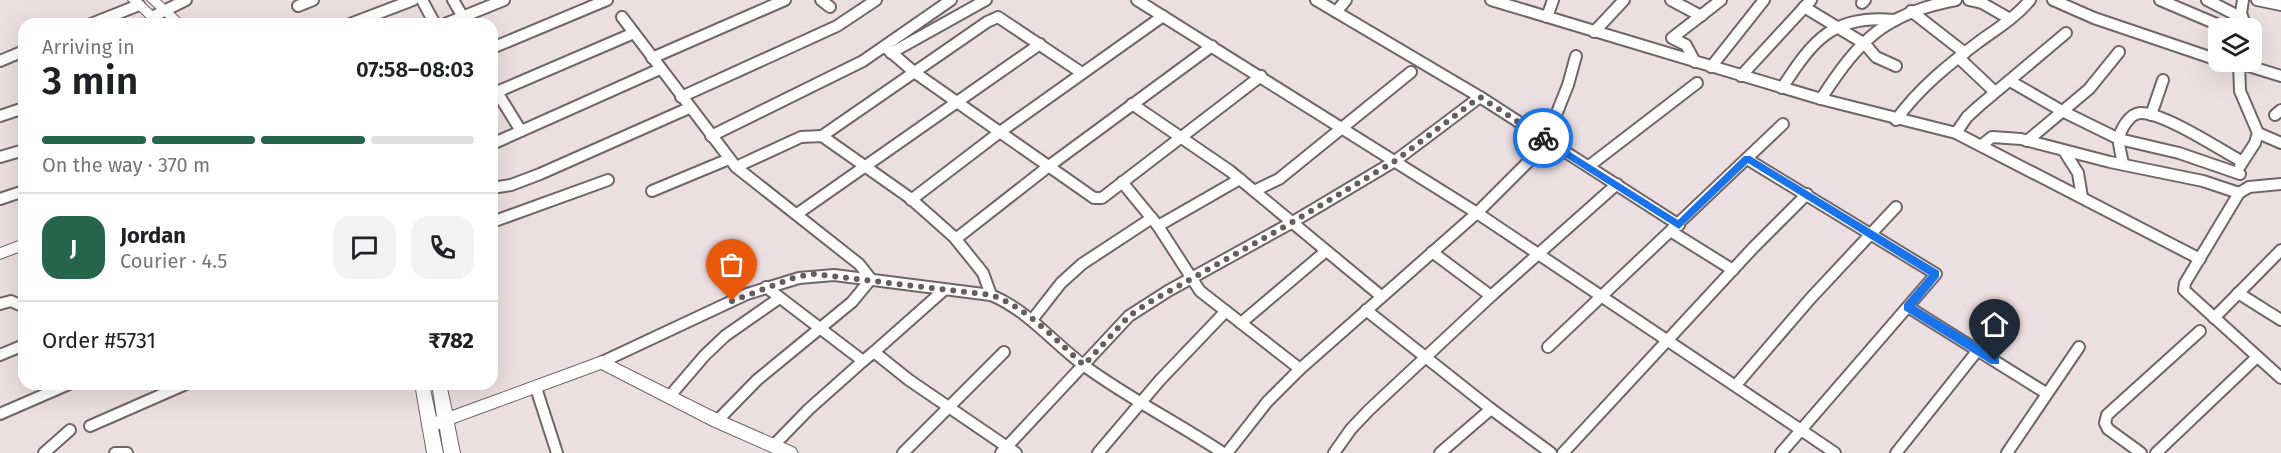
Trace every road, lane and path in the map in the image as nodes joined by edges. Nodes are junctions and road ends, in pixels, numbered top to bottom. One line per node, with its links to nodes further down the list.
1 (153, 0): 37 (street)
2 (186, 0): 37 (street)
3 (313, 0): 35 (street)
4 (413, 0): 49 (street)
5 (422, 0): 50 (street)
6 (453, 0): 42 (street)
7 (504, 0): 42 (street)
8 (606, 0): 61 (street)
9 (785, 0): 69 (street)
10 (821, 0): 36 (street)
11 (876, 0): 89 (street)
12 (951, 0): 63 (street)
13 (986, 0): 63 (street)
14 (1137, 0): 40 (street)
15 (1316, 0): 39 (street)
16 (1346, 0): 39 (street)
17 (1491, 0): 32 (street)
18 (1553, 0): 44 (street)
19 (1623, 0): 56 (street)
20 (1671, 0): 41 (street)
21 (1721, 0): 41 (street)
22 (1764, 0): 73 (street)
23 (1956, 0): 38 (street)
24 (1969, 0): 52 (street)
25 (2030, 0): 52 (street)
26 (2053, 0): 68 (street)
27 (2160, 0): 54 (street)
28 (2207, 0): 51 (street)
29 (2243, 0): 51 (street)
30 (2257, 0): 34 (street)
31 (137, 2): 45 (street); 46 (street)
32 (1518, 4): 44 (street)
33 (1808, 4): 55 (street); 80 (street)
34 (2281, 5)
35 (298, 6)
36 (830, 7)
37 (165, 10): 47 (street); 48 (street)
38 (1911, 11): 53 (street); 66 (street)
39 (1336, 12): 90 (street)
40 (1163, 16): 62 (street); 79 (street)
41 (1701, 16): 71 (street)
42 (463, 17)
43 (622, 17): 57 (street)
44 (1547, 17): 56 (street)
45 (104, 18)
46 (153, 18)
47 (158, 18)
48 (174, 18)
49 (366, 18)
50 (432, 18)
51 (2242, 18)
52 (2010, 19): 66 (street)
53 (1895, 20): 55 (street); 60 (street)
54 (2208, 20)
55 (1835, 26): 60 (street); 86 (street)
56 (1594, 32): 71 (street)
57 (634, 33): 69 (street); 87 (street)
58 (2066, 33): 84 (street)
59 (1040, 44): 76 (street); 79 (street); 93 (street)
60 (1865, 44): 72 (street); 92 (street)
61 (498, 45)
62 (1212, 46): 81 (street); 94 (street)
63 (888, 50): 76 (street); 107 (street)
64 (2119, 52): 97 (street)
65 (18, 54): 70 (street)
66 (1962, 55): 88 (street); 100 (street)
67 (1575, 56): 111 (street)
68 (2208, 57)
69 (652, 58): 74 (street)
70 (0, 61)
71 (1695, 62): 73 (street)
72 (1896, 66)
73 (1711, 67): 80 (street)
74 (660, 69): 89 (street); 103 (street)
75 (2262, 71): 82 (street)
76 (914, 72): 93 (street); 108 (street)
77 (1411, 72): 102 (street)
78 (2239, 72): 105 (street)
79 (1082, 73): 104 (street)
80 (1740, 75): 86 (street)
81 (1261, 76): 102 (street); 109 (street)
82 (2281, 76)
83 (2163, 80): 98 (street)
84 (2010, 81): 88 (street); 97 (street)
85 (1697, 83): 126 (street)
86 (1782, 88): 92 (street)
87 (498, 91)
88 (1995, 92): 106 (street)
89 (681, 97): 95 (street)
90 (1480, 97): 111 (street); 120 (street)
91 (498, 99): 103 (street)
92 (1821, 99): 100 (street)
93 (956, 101): 104 (street); 124 (street)
94 (1132, 104): 109 (street); 125 (street)
95 (689, 108): 107 (street); 133 (street)
96 (18, 110): 99 (street)
97 (2062, 111): 110 (street); 113 (street)
98 (2151, 115): 110 (street); 121 (street)
99 (0, 116)
100 (1896, 120): 106 (street)
101 (1783, 124): 119 (street)
102 (1343, 129): 120 (street); 136 (street)
103 (520, 131): 112 (street)
104 (1000, 132): 125 (street); 141 (street)
105 (2258, 133): 114 (street); 121 (street)
106 (1956, 134): 115 (street)
107 (711, 136): 122 (street)
108 (822, 136): 122 (street); 124 (street)
109 (1181, 137): 128 (street); 130 (street)
110 (2118, 139): 123 (street); 127 (street)
111 (1546, 140): 126 (street); 143 (street)
112 (498, 141)
113 (2027, 141): 115 (street); 116 (street)
114 (2281, 143)
115 (1982, 145): 139 (street)
116 (2064, 151): 123 (street); 139 (street)
117 (18, 152): 118 (street)
118 (0, 158)
119 (1747, 159): 138 (street); 148 (street)
120 (1395, 161): 143 (street); 147 (street)
121 (2241, 161): 127 (street)
122 (733, 163): 135 (street); 144 (street)
123 (2123, 164): 134 (street)
124 (865, 166): 141 (street); 144 (street)
125 (1049, 166): 130 (street); 150 (street)
126 (1589, 166): 131 (street)
127 (2240, 174): 134 (street)
128 (1240, 179): 136 (street); 146 (street)
129 (608, 180): 145 (street)
130 (1122, 182): 146 (street)
131 (1617, 184): 148 (street); 156 (street)
132 (2281, 184): 134 (street)
133 (498, 187)
134 (2244, 190): 157 (street)
135 (652, 191)
136 (1254, 191): 147 (street)
137 (18, 193): 140 (street)
138 (1807, 194): 149 (street); 158 (street)
139 (2082, 197): 157 (street)
140 (0, 199)
141 (911, 200): 150 (street)
142 (1896, 207): 149 (street)
143 (1477, 213): 154 (street); 156 (street)
144 (796, 214): 159 (street)
145 (498, 220)
146 (1155, 222): 160 (street); 175 (street)
147 (1291, 223): 153 (street); 160 (street)
148 (1676, 228): 158 (street); 167 (street)
149 (1872, 233): 171 (street); 195 (street)
150 (957, 238): 164 (street)
151 (18, 246): 155 (street)
152 (2281, 250): 163 (street)
153 (1326, 251): 165 (street); 177 (street)
154 (1432, 252): 165 (street); 166 (street)
155 (0, 254)
156 (1539, 255): 166 (street); 167 (street)
157 (2200, 259): 174 (street)
158 (1732, 270): 180 (street)
159 (871, 279): 161 (street); 162 (street); 178 (street)
160 (1191, 279): 173 (street); 192 (street)
161 (766, 288): 168 (street); 191 (street)
162 (944, 290): 164 (street); 185 (street)
163 (2238, 293): 174 (street); 176 (street)
164 (991, 295): 175 (street)
165 (1381, 296): 172 (street)
166 (1491, 296): 189 (street)
167 (1601, 296): 180 (street); 181 (street)
168 (778, 298): 178 (street); 202 (street)
169 (0, 304): 170 (street)
170 (18, 304)
171 (1908, 307): 184 (street); 212 (street)
172 (1366, 310): 189 (street); 193 (street)
173 (1226, 311): 177 (street); 203 (street)
174 (2214, 318): 188 (street)
175 (1032, 320): 192 (street)
176 (2281, 320)
177 (1241, 322): 193 (street)
178 (818, 329): 190 (street); 208 (street)
179 (2200, 331): 232 (street)
180 (1668, 341): 195 (street); 227 (street)
181 (1548, 347)
182 (2079, 347): 201 (street)
183 (18, 348): 187 (street)
184 (1978, 350): 201 (street); 230 (street)
185 (874, 352): 190 (street); 204 (street)
186 (1005, 352): 204 (street)
187 (0, 355)
188 (2257, 357): 194 (street); 233 (street)
189 (1428, 358): 205 (street); 224 (street)
190 (863, 361): 213 (street)
191 (602, 362): 196 (street); 202 (street)
192 (1084, 365): 203 (street); 214 (street)
193 (1300, 369): 223 (street)
194 (2281, 378)
195 (1736, 385): 212 (street)
196 (536, 388): 207 (street); 220 (street)
197 (55, 390): 206 (street)
198 (172, 390): 209 (street)
199 (423, 390): 210 (street)
200 (440, 390): 207 (street)
201 (2046, 393): 231 (street)
202 (669, 397): 208 (street)
203 (1142, 403): 222 (street); 223 (street)
204 (949, 407): 214 (street); 221 (street)
205 (1491, 409): 225 (street); 226 (street)
206 (0, 414)
207 (446, 420): 210 (street); 219 (street)
208 (717, 421): 213 (street)
209 (90, 426)
210 (429, 426): 218 (street)
211 (70, 430): 215 (street)
212 (1801, 430): 228 (street); 229 (street)
213 (783, 450)
214 (1008, 451)
215 (44, 453)
216 (115, 453): 217 (street)
217 (127, 453)
218 (435, 453)
219 (452, 453)
220 (557, 453)
221 (903, 453)
222 (1098, 453)
223 (1225, 453)
224 (1334, 453)
225 (1440, 453)
226 (1551, 453)
227 (1563, 453)
228 (1781, 453)
229 (1835, 453)
230 (1896, 453)
231 (2007, 453)
232 (2141, 453)
233 (2156, 453)

